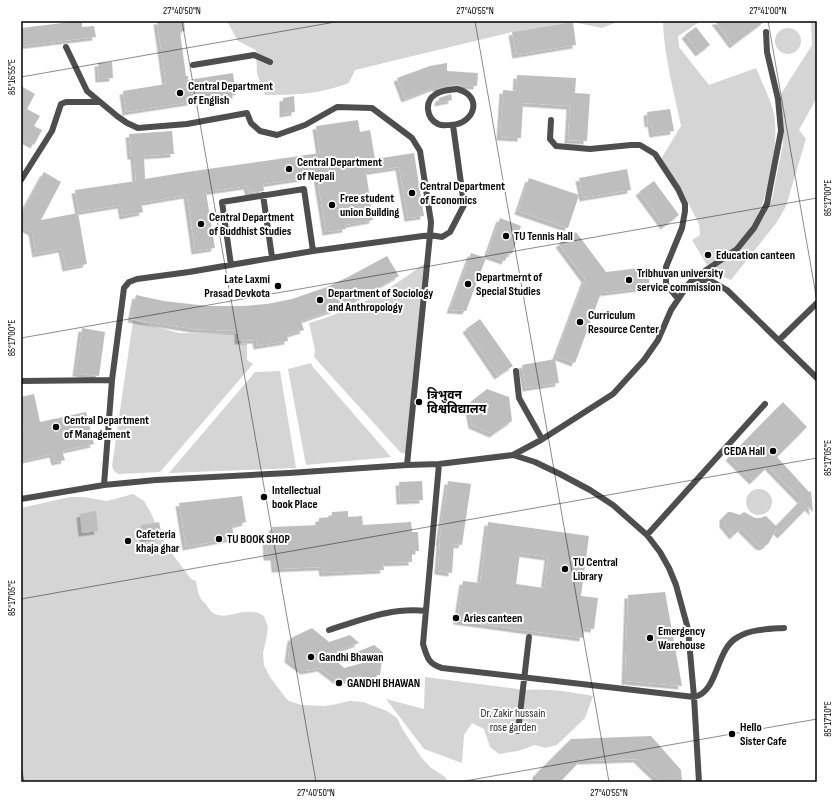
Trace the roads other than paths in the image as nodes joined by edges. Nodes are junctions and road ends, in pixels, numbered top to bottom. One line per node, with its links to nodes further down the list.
1 (766, 32): 14 (lane)
2 (66, 47): 5 (lane)
3 (270, 62): 4 (lane)
4 (193, 65)
5 (100, 102): 8 (lane); 10 (lane)
6 (551, 120): 15 (lane)
7 (453, 125): 7 (lane); 10 (lane)
8 (21, 180)
9 (263, 196): 11 (lane); 12 (lane); 13 (lane)
10 (430, 235): 11 (lane); 26 (lane)
11 (313, 250): 12 (lane)
12 (272, 257): 13 (lane)
13 (231, 265): 20 (lane)
14 (693, 279): 15 (lane); 17 (lane)
15 (678, 299): 23 (lane)
16 (817, 303): 17 (lane)
17 (779, 340): 19 (lane)
18 (516, 371): 23 (lane)
19 (817, 378)
20 (112, 380): 21 (lane); 27 (lane)
21 (21, 381)
22 (765, 404): 29 (lane)
23 (542, 439): 24 (lane)
24 (513, 455): 25 (lane); 29 (lane)
25 (439, 464): 26 (lane); 30 (lane)
26 (407, 465): 27 (lane)
27 (104, 485): 28 (lane)
28 (21, 498)
29 (646, 535): 35 (lane)
30 (426, 611): 32 (lane); 34 (lane)
31 (784, 628): 35 (lane)
32 (329, 630)
33 (529, 637): 34 (lane)
34 (524, 677): 35 (lane); 36 (lane)
35 (694, 697): 37 (lane)
36 (518, 731)
37 (699, 782)

